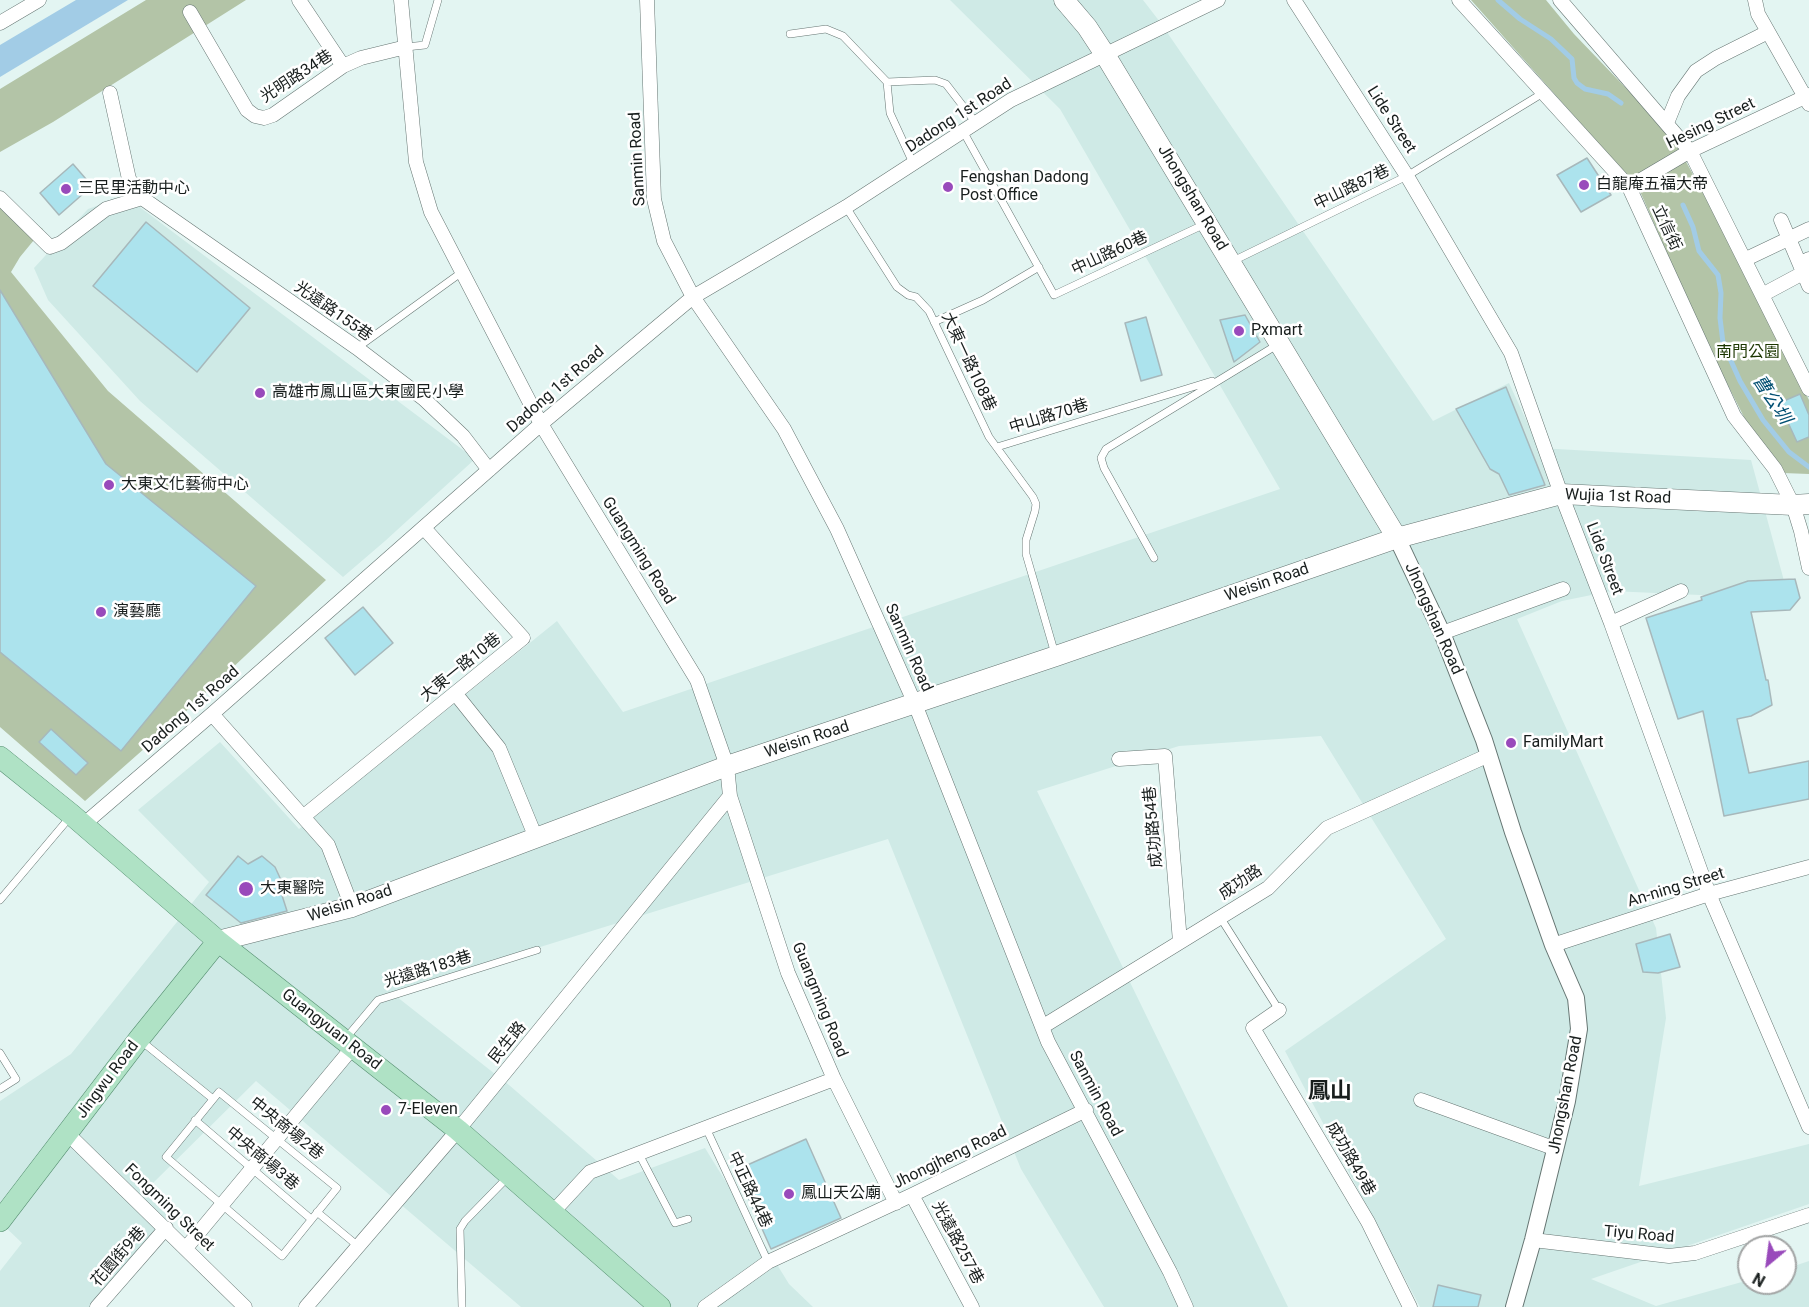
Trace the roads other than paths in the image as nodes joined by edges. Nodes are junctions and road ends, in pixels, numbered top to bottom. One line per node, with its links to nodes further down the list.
1 (39, 0): 13 (street)
2 (299, 0): 18 (street)
3 (401, 0): 16 (street, Guangming Road)
4 (438, 0): 16 (lane)
5 (647, 0): 44 (street, Sanmin Road)
6 (1064, 0): 17 (main road, Jhongshan Road)
7 (1218, 0): 17 (street, Dadong 1st Road)
8 (1294, 0): 28 (street, Lide Street)
9 (1459, 0): 21 (street, 立信街)
10 (1560, 0): 24 (street)
11 (1757, 7): 14 (street)
12 (190, 12): 18 (street, 光明路34巷)
13 (0, 23)
14 (1768, 32): 22 (street); 24 (street)
15 (790, 34): 19 (lane)
16 (406, 47): 18 (street, 光明路34巷); 41 (street, Guangming Road)
17 (1104, 53): 23 (street, Dadong 1st Road); 34 (main road, Jhongshan Road)
18 (343, 66)
19 (887, 82): 23 (lane); 27 (lane)
20 (110, 93): 31 (street, 光遠路155巷)
21 (1543, 93): 28 (lane, 中山路87巷); 29 (street, 立信街)
22 (1808, 98): 26 (street, Hesing Street)
23 (976, 123): 25 (street, Dadong 1st Road)
24 (1667, 123): 26 (street)
25 (963, 131): 27 (street, Dadong 1st Road); 40 (lane, 中山路60巷)
26 (1690, 151): 29 (street, Hesing Street); 37 (street)
27 (914, 165): 32 (street, Dadong 1st Road)
28 (1407, 176): 39 (lane, 中山路87巷); 53 (street, Lide Street)
29 (1629, 187): 54 (street, 立信街)
30 (0, 198): 31 (street)
31 (142, 198): 47 (street, 光遠路155巷)
32 (846, 207): 44 (street, Dadong 1st Road); 45 (lane, 大東一路108巷)
33 (1781, 220): 36 (street)
34 (1207, 223): 39 (main road, Jhongshan Road); 40 (lane, 中山路60巷)
35 (1809, 229): 36 (street)
36 (1790, 238): 37 (street); 42 (street)
37 (1746, 259): 43 (street)
38 (1809, 259): 42 (street)
39 (1231, 262): 46 (main road, Jhongshan Road)
40 (1039, 267): 45 (lane)
41 (462, 272): 47 (lane); 50 (street, Guangming Road)
42 (1806, 279): 43 (street)
43 (1762, 295): 49 (street)
44 (693, 297): 50 (street, Dadong 1st Road); 65 (street, Sanmin Road)
45 (934, 322): 51 (lane, 大東一路108巷)
46 (1279, 343): 48 (lane, 中山路70巷); 56 (main road, Jhongshan Road)
47 (357, 348): 52 (street, 光遠路155巷)
48 (1224, 377): 51 (lane, 中山路70巷); 57 (lane, 中山路70巷)
49 (1809, 389)
50 (541, 424): 52 (street, Dadong 1st Road); 70 (street, Guangming Road)
51 (997, 447): 63 (lane, 中山路70巷)
52 (489, 470): 55 (street, Dadong 1st Road)
53 (1561, 494): 54 (main road, Wujia 1st Road); 56 (main road, Wujia 1st Road); 61 (street, Lide Street)
54 (1801, 505): 58 (street, 立信街)
55 (424, 528): 64 (street, 大東一路10巷); 66 (street, Dadong 1st Road)
56 (1397, 538): 62 (street, Jhongshan Road); 63 (main road, Weisin Road)
57 (1154, 558)
58 (1809, 568)
59 (1563, 589): 62 (street)
60 (1681, 591): 61 (street)
61 (1611, 622): 76 (street, Lide Street)
62 (1442, 633): 67 (street, Jhongshan Road)
63 (1056, 657): 65 (main road, Weisin Road)
64 (455, 693): 72 (street, 大東一路10巷); 74 (street)
65 (915, 704): 70 (main road, Weisin Road); 85 (street, Sanmin Road)
66 (212, 714): 72 (street); 73 (street, Dadong 1st Road)
67 (1489, 755): 79 (street, 成功路); 82 (street, Jhongshan Road)
68 (0, 757): 73 (main road, Guangyuan Road)
69 (1119, 759): 81 (street, 成功路54巷)
70 (727, 766): 71 (street, Guangming Road); 74 (main road, Weisin Road)
71 (730, 796): 89 (street, Guangming Road); 97 (street, 民生路)
72 (304, 816): 78 (street)
73 (77, 820): 77 (lane); 80 (main road, Guangyuan Road)
74 (536, 838): 78 (main road, Weisin Road)
75 (1809, 867): 76 (street, An-ning Street)
76 (1709, 894): 82 (street, An-ning Street); 95 (street, Lide Street)
77 (0, 900)
78 (352, 907): 80 (main road, Weisin Road)
79 (1220, 917): 81 (street, 成功路); 84 (lane, 成功路49巷)
80 (218, 941): 86 (main road, Jingwu Road); 87 (main road, Guangyuan Road)
81 (1179, 942): 85 (street, 成功路)
82 (1553, 945): 100 (street, Jhongshan Road)
83 (537, 951): 87 (lane, 光遠路183巷)
84 (1279, 1010): 126 (street, 成功路49巷)
85 (1042, 1027): 93 (street, Sanmin Road)
86 (139, 1039): 91 (lane); 98 (main road, Jingwu Road)
87 (349, 1043): 97 (main road, Guangyuan Road); 99 (street)
88 (0, 1053): 90 (lane)
89 (834, 1080): 96 (street, Guangming Road); 105 (street, Guangming Road)
90 (0, 1089)
91 (213, 1099): 94 (lane); 99 (lane, 中央商場2巷)
92 (1421, 1100): 100 (street)
93 (1086, 1110): 104 (street, Jhongjheng Road); 125 (street, Sanmin Road)
94 (195, 1120): 102 (lane, 中央商場3巷); 106 (lane)
95 (1809, 1126)
96 (706, 1128): 101 (street, Guangming Road); 117 (lane, 中正路44巷)
97 (458, 1130): 103 (main road, Guangyuan Road); 115 (street, 民生路)
98 (68, 1134): 112 (main road, Jingwu Road); 113 (street, Fongming Street)
99 (277, 1139): 102 (street); 107 (lane, 中央商場2巷)
100 (1556, 1149): 114 (street, Jhongshan Road)
101 (639, 1154): 108 (street, Guangming Road); 111 (lane)
102 (252, 1169): 106 (street); 110 (lane, 中央商場3巷)
103 (509, 1175): 108 (main road, Guangyuan Road); 121 (lane)
104 (912, 1195): 105 (street, Jhongjheng Road); 124 (street, 光遠路257巷)
105 (896, 1203): 117 (street, Jhongjheng Road)
106 (221, 1205): 110 (lane); 116 (street)
107 (317, 1212): 110 (lane); 115 (lane)
108 (553, 1212): 122 (main road, Guangyuan Road)
109 (1809, 1215): 114 (street, Tiyu Road)
110 (311, 1219)
111 (688, 1219)
112 (0, 1221)
113 (166, 1228): 116 (street, Fongming Street); 118 (street, 花園街9巷)
114 (1533, 1240): 127 (street, Jhongshan Road)
115 (358, 1246): 120 (street, 民生路)
116 (186, 1248): 119 (street, Fongming Street)
117 (768, 1262): 123 (street, Jhongjheng Road)
118 (97, 1307)
119 (245, 1307)
120 (306, 1307)
121 (462, 1307)
122 (660, 1307)
123 (705, 1307)
124 (972, 1307)
125 (1185, 1307)
126 (1410, 1307)
127 (1514, 1307)

